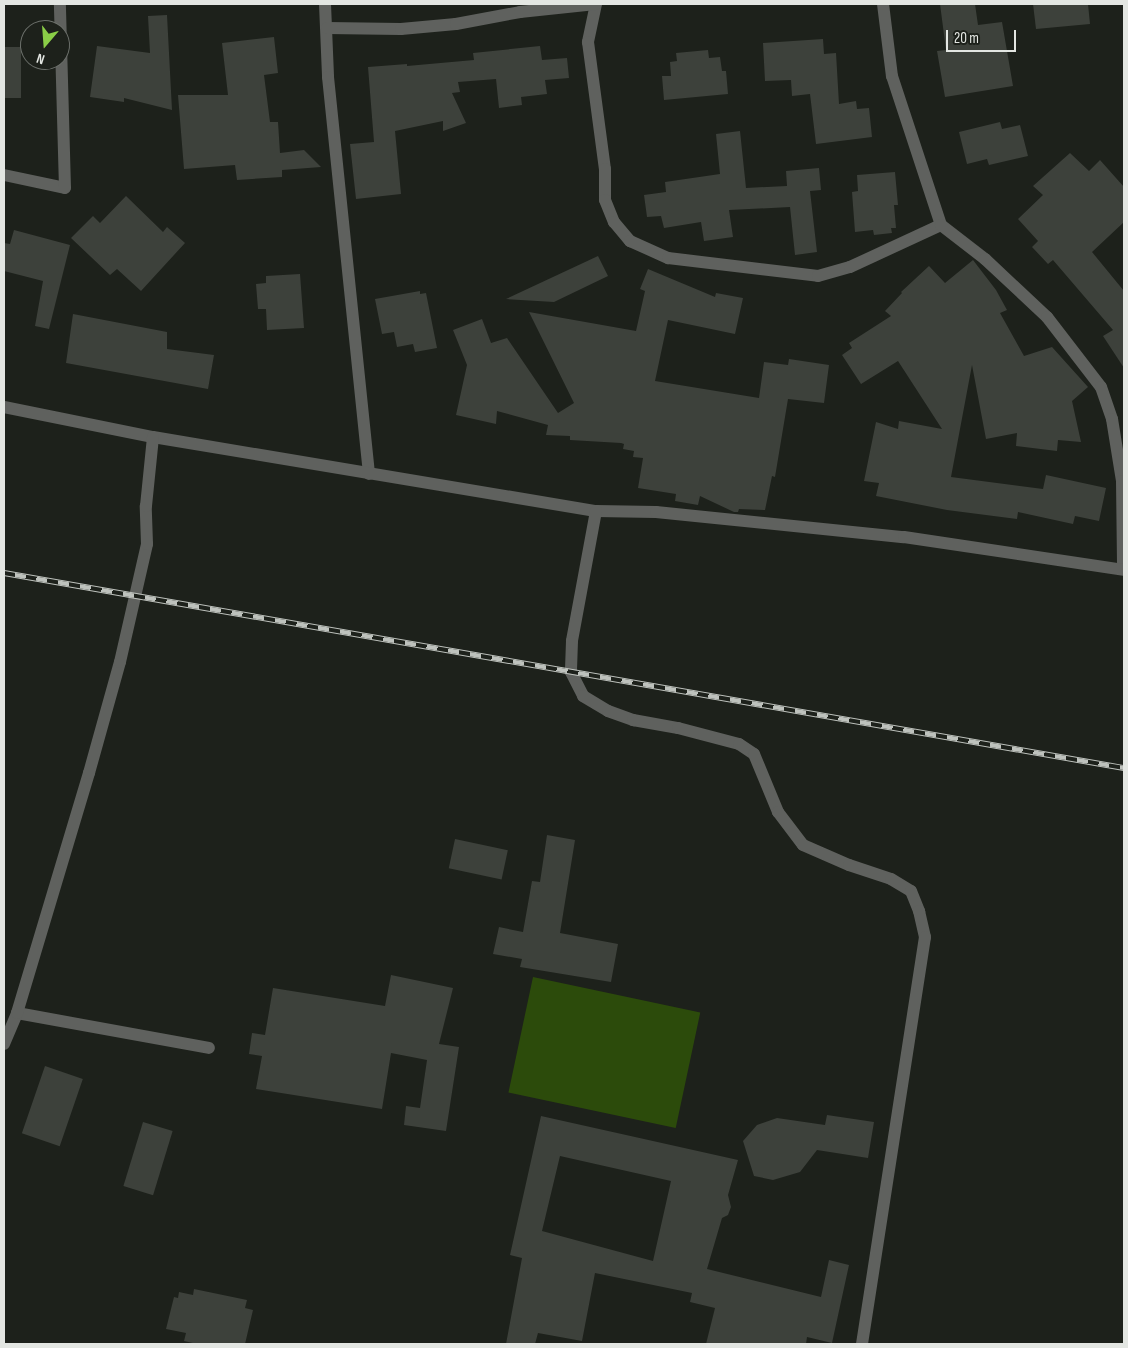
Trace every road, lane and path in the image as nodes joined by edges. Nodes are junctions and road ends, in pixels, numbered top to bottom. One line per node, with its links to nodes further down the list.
1 (60, 4): 6 (street)
2 (325, 4): 5 (street)
3 (596, 4): 5 (street); 7 (street)
4 (883, 4): 7 (street)
5 (327, 28): 10 (street)
6 (4, 174)
7 (941, 225): 12 (street)
8 (4, 407): 9 (street)
9 (152, 437): 10 (street); 13 (street)
10 (369, 474): 11 (street)
11 (596, 511): 12 (street); 16 (street)
12 (1124, 569)
13 (17, 1013): 14 (street); 15 (street)
14 (4, 1044)
15 (209, 1048)
16 (862, 1344)

